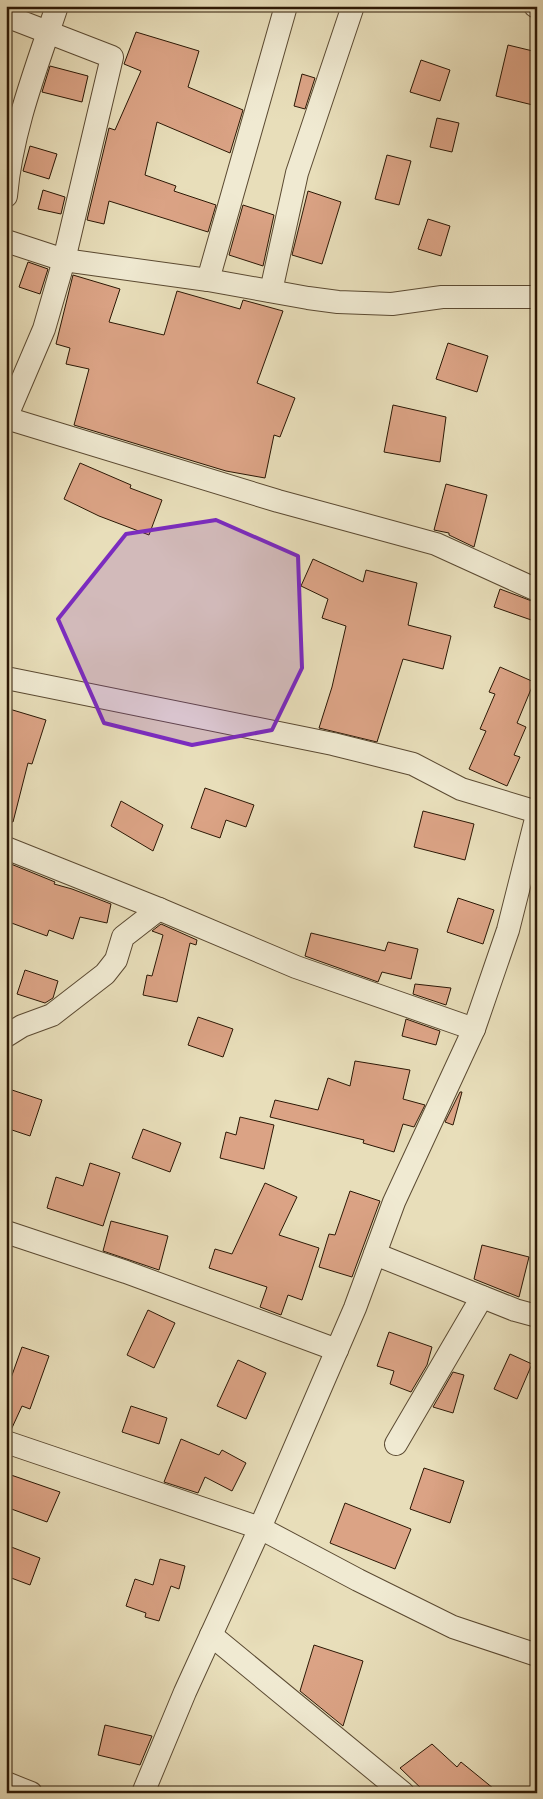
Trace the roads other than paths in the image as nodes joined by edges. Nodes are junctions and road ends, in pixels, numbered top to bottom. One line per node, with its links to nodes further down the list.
1 (56, 6): 5 (street)
2 (286, 6): 9 (street)
3 (353, 6): 10 (street)
4 (6, 16): 5 (street)
5 (48, 32): 6 (street); 8 (street)
6 (6, 196)
7 (6, 241): 8 (street)
8 (64, 260): 9 (street); 12 (street)
9 (208, 280): 10 (street)
10 (271, 291): 11 (street)
11 (537, 297)
12 (6, 418): 13 (street)
13 (537, 590)
14 (6, 678): 15 (street)
15 (537, 813): 18 (street)
16 (6, 848): 17 (street)
17 (159, 909): 18 (street); 19 (street)
18 (474, 1029): 21 (street)
19 (6, 1036)
20 (6, 1232): 24 (street)
21 (375, 1254): 22 (street); 24 (street)
22 (482, 1297): 23 (street); 26 (street)
23 (537, 1316)
24 (337, 1350): 27 (street)
25 (6, 1442): 27 (street)
26 (396, 1444)
27 (260, 1528): 28 (street); 29 (street)
28 (211, 1634): 31 (street); 33 (street)
29 (537, 1655)
30 (6, 1783): 32 (street)
31 (393, 1789)
32 (31, 1793)
33 (143, 1793)

